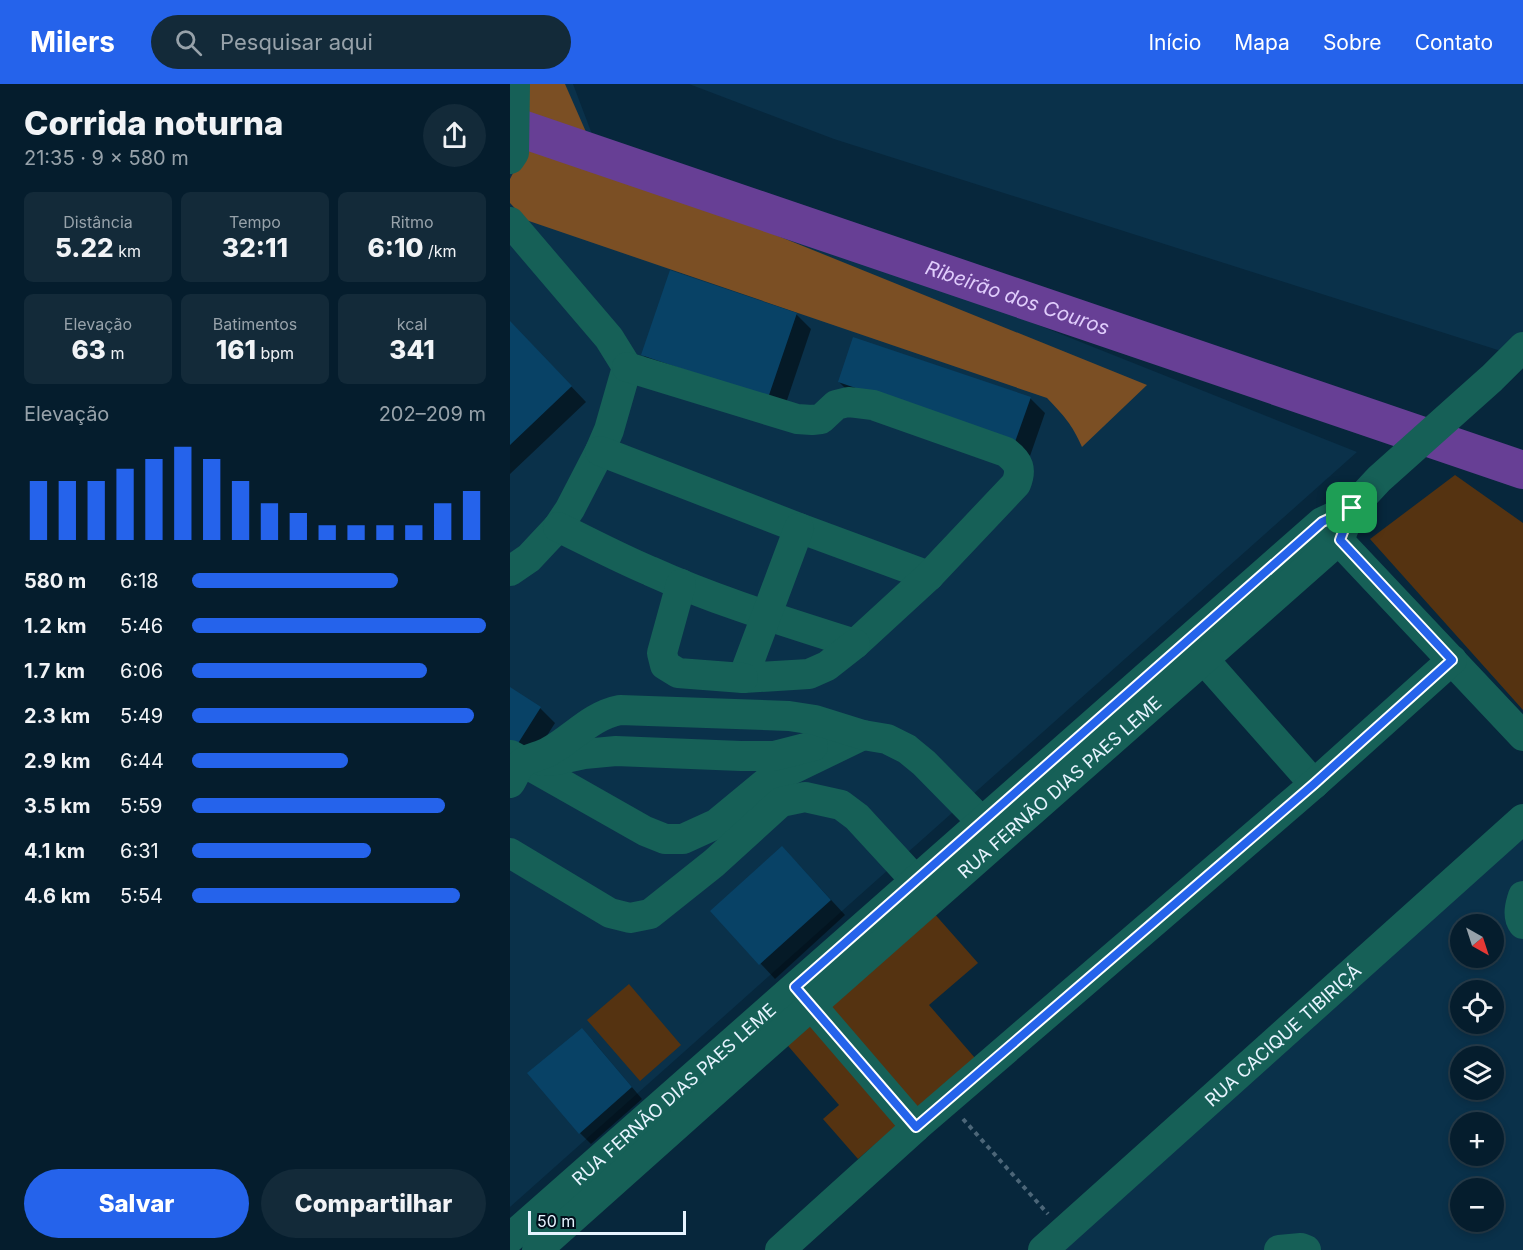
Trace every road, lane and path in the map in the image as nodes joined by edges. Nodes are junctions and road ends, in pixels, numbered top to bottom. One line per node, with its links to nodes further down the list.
1 (515, 84): 2 (street)
2 (512, 156)
3 (510, 222): 5 (street)
4 (1523, 347): 9 (street, RUA FERNÃO DIAS PAES LEME)
5 (627, 367): 6 (street); 11 (street)
6 (600, 451): 7 (street); 8 (street)
7 (558, 527): 10 (street); 12 (street)
8 (799, 528): 11 (street); 13 (street)
9 (1331, 531): 15 (street, RUA FERNÃO DIAS PAES LEME); 16 (street)
10 (510, 571)
11 (929, 576): 14 (street)
12 (681, 584): 13 (street); 17 (street)
13 (766, 616): 14 (street); 17 (street)
14 (855, 644): 17 (street)
15 (1195, 650): 21 (street); 23 (street, RUA FERNÃO DIAS PAES LEME)
16 (1452, 660): 19 (street); 21 (street)
17 (743, 678)
18 (863, 735): 20 (street); 20 (street); 20 (street); 23 (street)
19 (1523, 736)
20 (514, 767)
21 (1314, 784): 29 (street)
22 (1523, 819): 32 (street, RUA CACIQUE TIBIRIÇÁ)
23 (974, 840): 25 (street, RUA FERNÃO DIAS PAES LEME); 28 (street, RUA FERNÃO DIAS PAES LEME)
24 (510, 853): 25 (street)
25 (915, 880): 28 (street, RUA FERNÃO DIAS PAES LEME)
26 (1523, 896): 27 (street)
27 (1523, 924)
28 (803, 996): 30 (street); 31 (street, RUA FERNÃO DIAS PAES LEME); 33 (street, RUA FERNÃO DIAS PAES LEME)
29 (947, 1101): 30 (street); 32 (path)
30 (916, 1127): 34 (street)
31 (510, 1238)
32 (1053, 1240)
33 (537, 1250)
34 (780, 1250)
35 (1279, 1250): 36 (street)
36 (1306, 1250)

